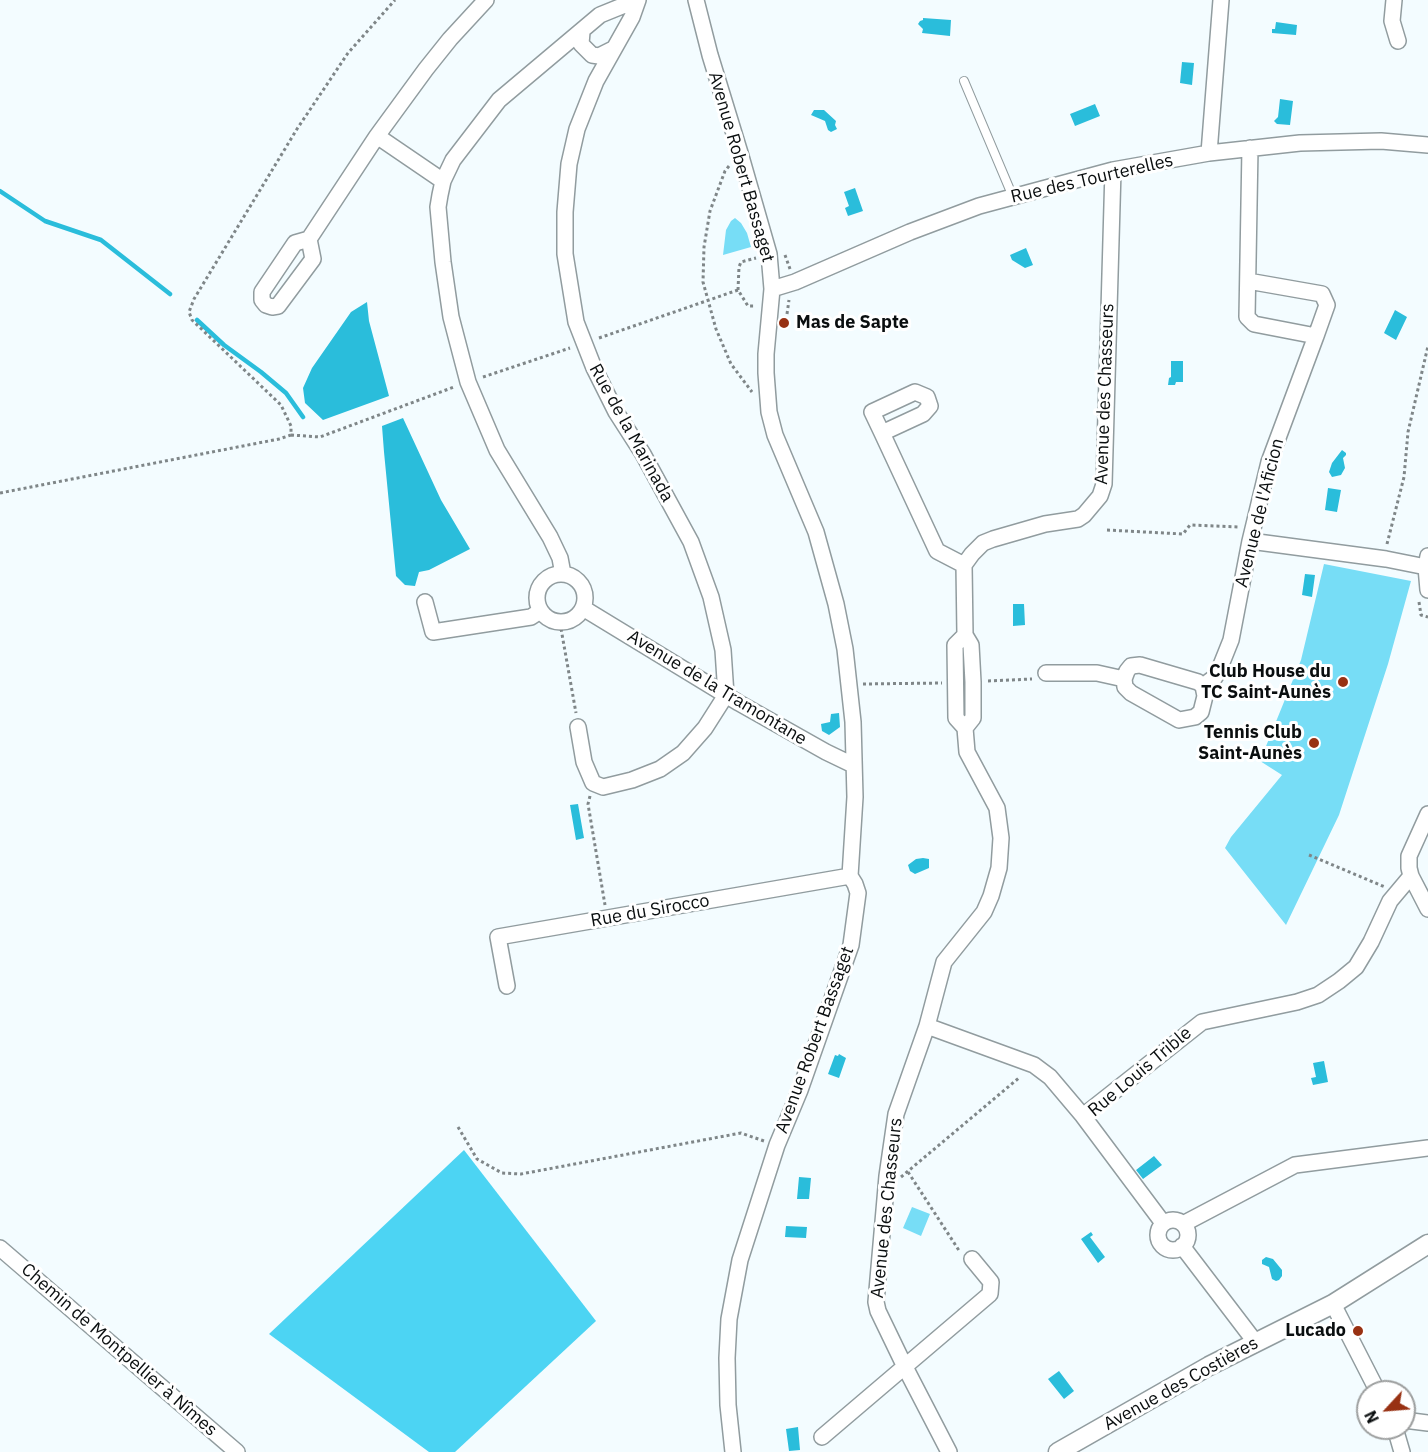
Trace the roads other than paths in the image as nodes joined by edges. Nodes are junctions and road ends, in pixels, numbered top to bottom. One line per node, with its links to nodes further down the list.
1 (486, 0): 10 (street)
2 (638, 0): 6 (street); 8 (street, Rue de la Marinada)
3 (696, 0): 19 (street, Avenue Robert Bassaget)
4 (1221, 0): 13 (street)
5 (1394, 0): 7 (street)
6 (582, 32): 8 (street); 15 (street)
7 (1398, 42)
8 (613, 49): 33 (street, Rue de la Marinada)
9 (964, 81): 16 (lane)
10 (377, 136): 15 (street); 17 (street)
11 (1428, 145): 12 (street, Rue des Tourterelles)
12 (1250, 148): 13 (street, Rue des Tourterelles); 18 (street)
13 (1209, 153): 14 (street, Rue des Tourterelles)
14 (1113, 170): 16 (street, Rue des Tourterelles); 24 (street, Avenue des Chasseurs)
15 (443, 181): 25 (street)
16 (1013, 197): 19 (street, Rue des Tourterelles)
17 (309, 239)
18 (1248, 281): 20 (street); 20 (street, Avenue de l'Aficion)
19 (772, 289): 35 (street, Avenue Robert Bassaget)
20 (1316, 336): 22 (street, Avenue de l'Aficion)
21 (882, 433): 24 (street)
22 (1252, 534): 23 (street); 32 (street, Avenue de l'Aficion)
23 (1427, 562): 26 (street)
24 (964, 565): 41 (street, Avenue des Chasseurs)
25 (563, 574): 28 (street); 29 (street)
26 (1423, 594)
27 (425, 602): 29 (street)
28 (583, 608): 29 (street); 33 (street, Avenue de la Tramontane)
29 (540, 611)
30 (1046, 673): 31 (street)
31 (1124, 679): 32 (street); 32 (street)
32 (1203, 686)
33 (726, 695): 34 (street); 35 (street, Avenue de la Tramontane)
34 (578, 728)
35 (853, 765): 37 (street, Avenue Robert Bassaget)
36 (1428, 814): 38 (street)
37 (850, 876): 40 (street, Rue du Sirocco); 56 (street, Avenue Robert Bassaget)
38 (1411, 876): 39 (street); 42 (street, Rue Louis Trible)
39 (1428, 906)
40 (507, 986)
41 (927, 1026): 42 (street); 52 (street, Avenue des Chasseurs)
42 (1083, 1116): 44 (street, Rue Louis Trible)
43 (1428, 1148): 45 (street)
44 (1163, 1223): 45 (street); 47 (street, Rue Louis Trible)
45 (1183, 1224): 47 (street)
46 (1428, 1244): 50 (street, Avenue des Costières)
47 (1182, 1246): 51 (street)
48 (0, 1248): 55 (street, Chemin de Montpellier à Nîmes)
49 (972, 1258): 52 (street)
50 (1333, 1304): 51 (street, Avenue des Costières); 53 (street)
51 (1256, 1343): 58 (street, Avenue des Costières)
52 (905, 1367): 54 (street); 57 (street, Avenue des Chasseurs)
53 (1372, 1380)
54 (822, 1437)
55 (237, 1452)
56 (733, 1452)
57 (950, 1452)
58 (1058, 1452)

